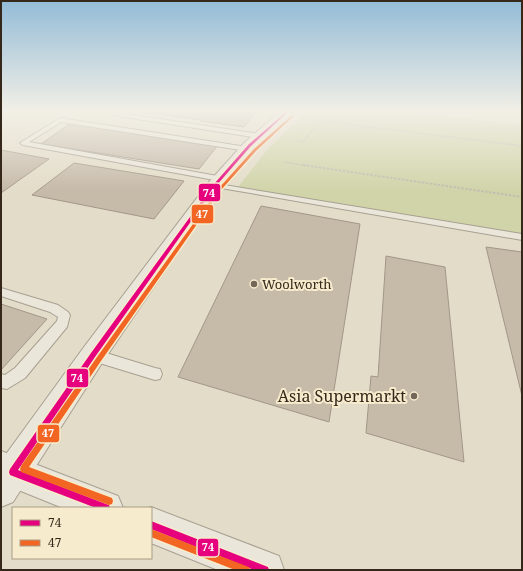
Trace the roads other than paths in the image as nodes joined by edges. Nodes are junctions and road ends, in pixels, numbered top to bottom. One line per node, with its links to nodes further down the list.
1 (32, 138): 5 (lane)
2 (174, 138): 4 (lane)
3 (257, 138): 4 (street)
4 (247, 149): 5 (street)
5 (218, 182): 6 (lane); 8 (street)
6 (522, 237)
7 (1, 292): 10 (lane)
8 (93, 356): 9 (lane); 11 (street)
9 (155, 374)
10 (1, 381)
11 (5, 476): 12 (street)
12 (103, 507)
13 (152, 525): 14 (street)
14 (265, 570)

